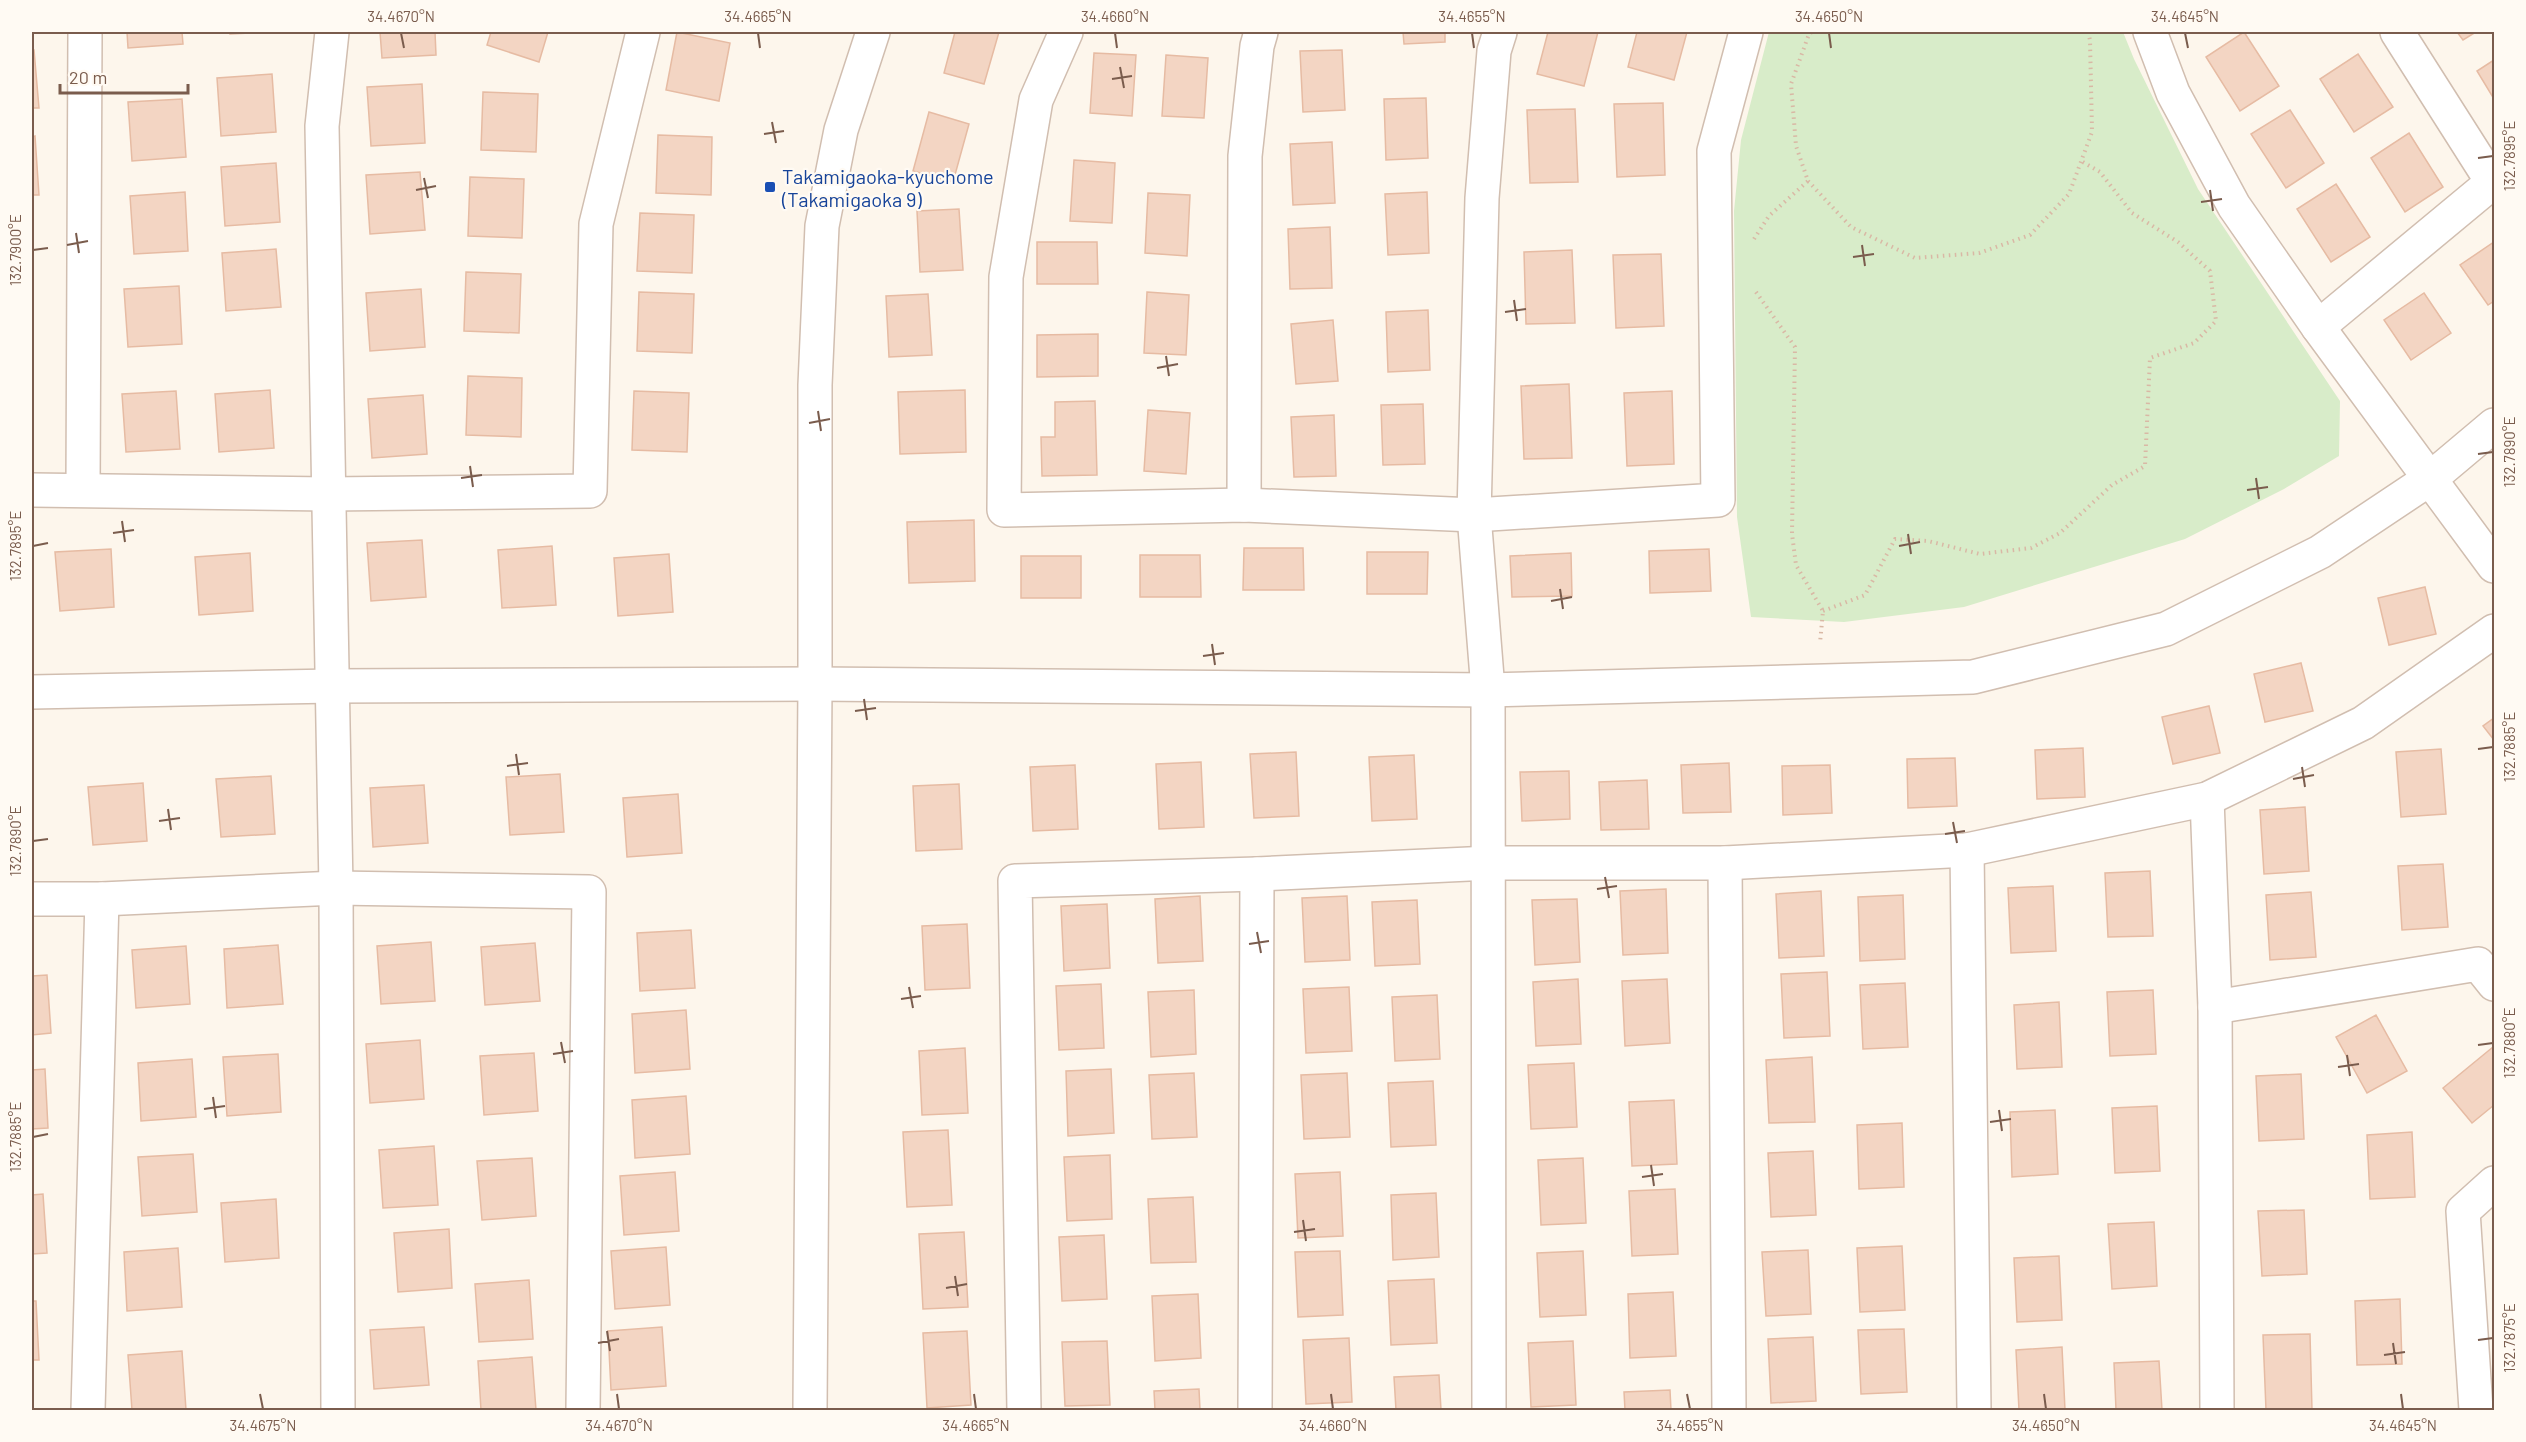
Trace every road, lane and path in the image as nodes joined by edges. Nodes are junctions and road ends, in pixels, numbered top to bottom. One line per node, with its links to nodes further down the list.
1 (85, 32): 21 (street)
2 (332, 32): 23 (street)
3 (643, 32): 23 (street)
4 (873, 32): 30 (street)
5 (1066, 32): 24 (street)
6 (1261, 32): 24 (street)
7 (1500, 32): 25 (street)
8 (1746, 32): 25 (street)
9 (1812, 32): 14 (path)
10 (2088, 32): 13 (path)
11 (2150, 32): 18 (street)
12 (2397, 32): 15 (street)
13 (2082, 162): 14 (path); 27 (path)
14 (1808, 181): 16 (path)
15 (2494, 182): 18 (street)
16 (1753, 241)
17 (1755, 289): 27 (path)
18 (2318, 327): 20 (street)
19 (2494, 425): 20 (street)
20 (2431, 478): 26 (street); 29 (street)
21 (83, 489): 22 (street); 23 (street)
22 (32, 490)
23 (328, 494): 31 (street)
24 (1244, 505): 25 (street)
25 (1474, 515): 32 (street)
26 (2494, 566)
27 (1823, 611): 29 (path)
28 (2494, 632): 34 (street)
29 (1817, 682): 32 (street)
30 (815, 684): 31 (street); 32 (street); 48 (street)
31 (333, 686): 33 (street); 39 (street)
32 (1488, 690): 36 (street)
33 (32, 693)
34 (2207, 799): 35 (street); 43 (street)
35 (1966, 850): 37 (street); 53 (street)
36 (1490, 863): 37 (street); 38 (street); 51 (street)
37 (1725, 863): 52 (street)
38 (1257, 874): 49 (street); 50 (street)
39 (336, 888): 41 (street); 46 (street); 47 (street)
40 (32, 899): 41 (street)
41 (102, 899): 45 (street)
42 (2494, 984): 43 (street)
43 (2216, 1007): 54 (street)
44 (2494, 1183): 55 (street)
45 (88, 1410)
46 (338, 1410)
47 (583, 1410)
48 (810, 1410)
49 (1024, 1410)
50 (1255, 1410)
51 (1489, 1410)
52 (1729, 1410)
53 (1974, 1410)
54 (2217, 1410)
55 (2476, 1410)

